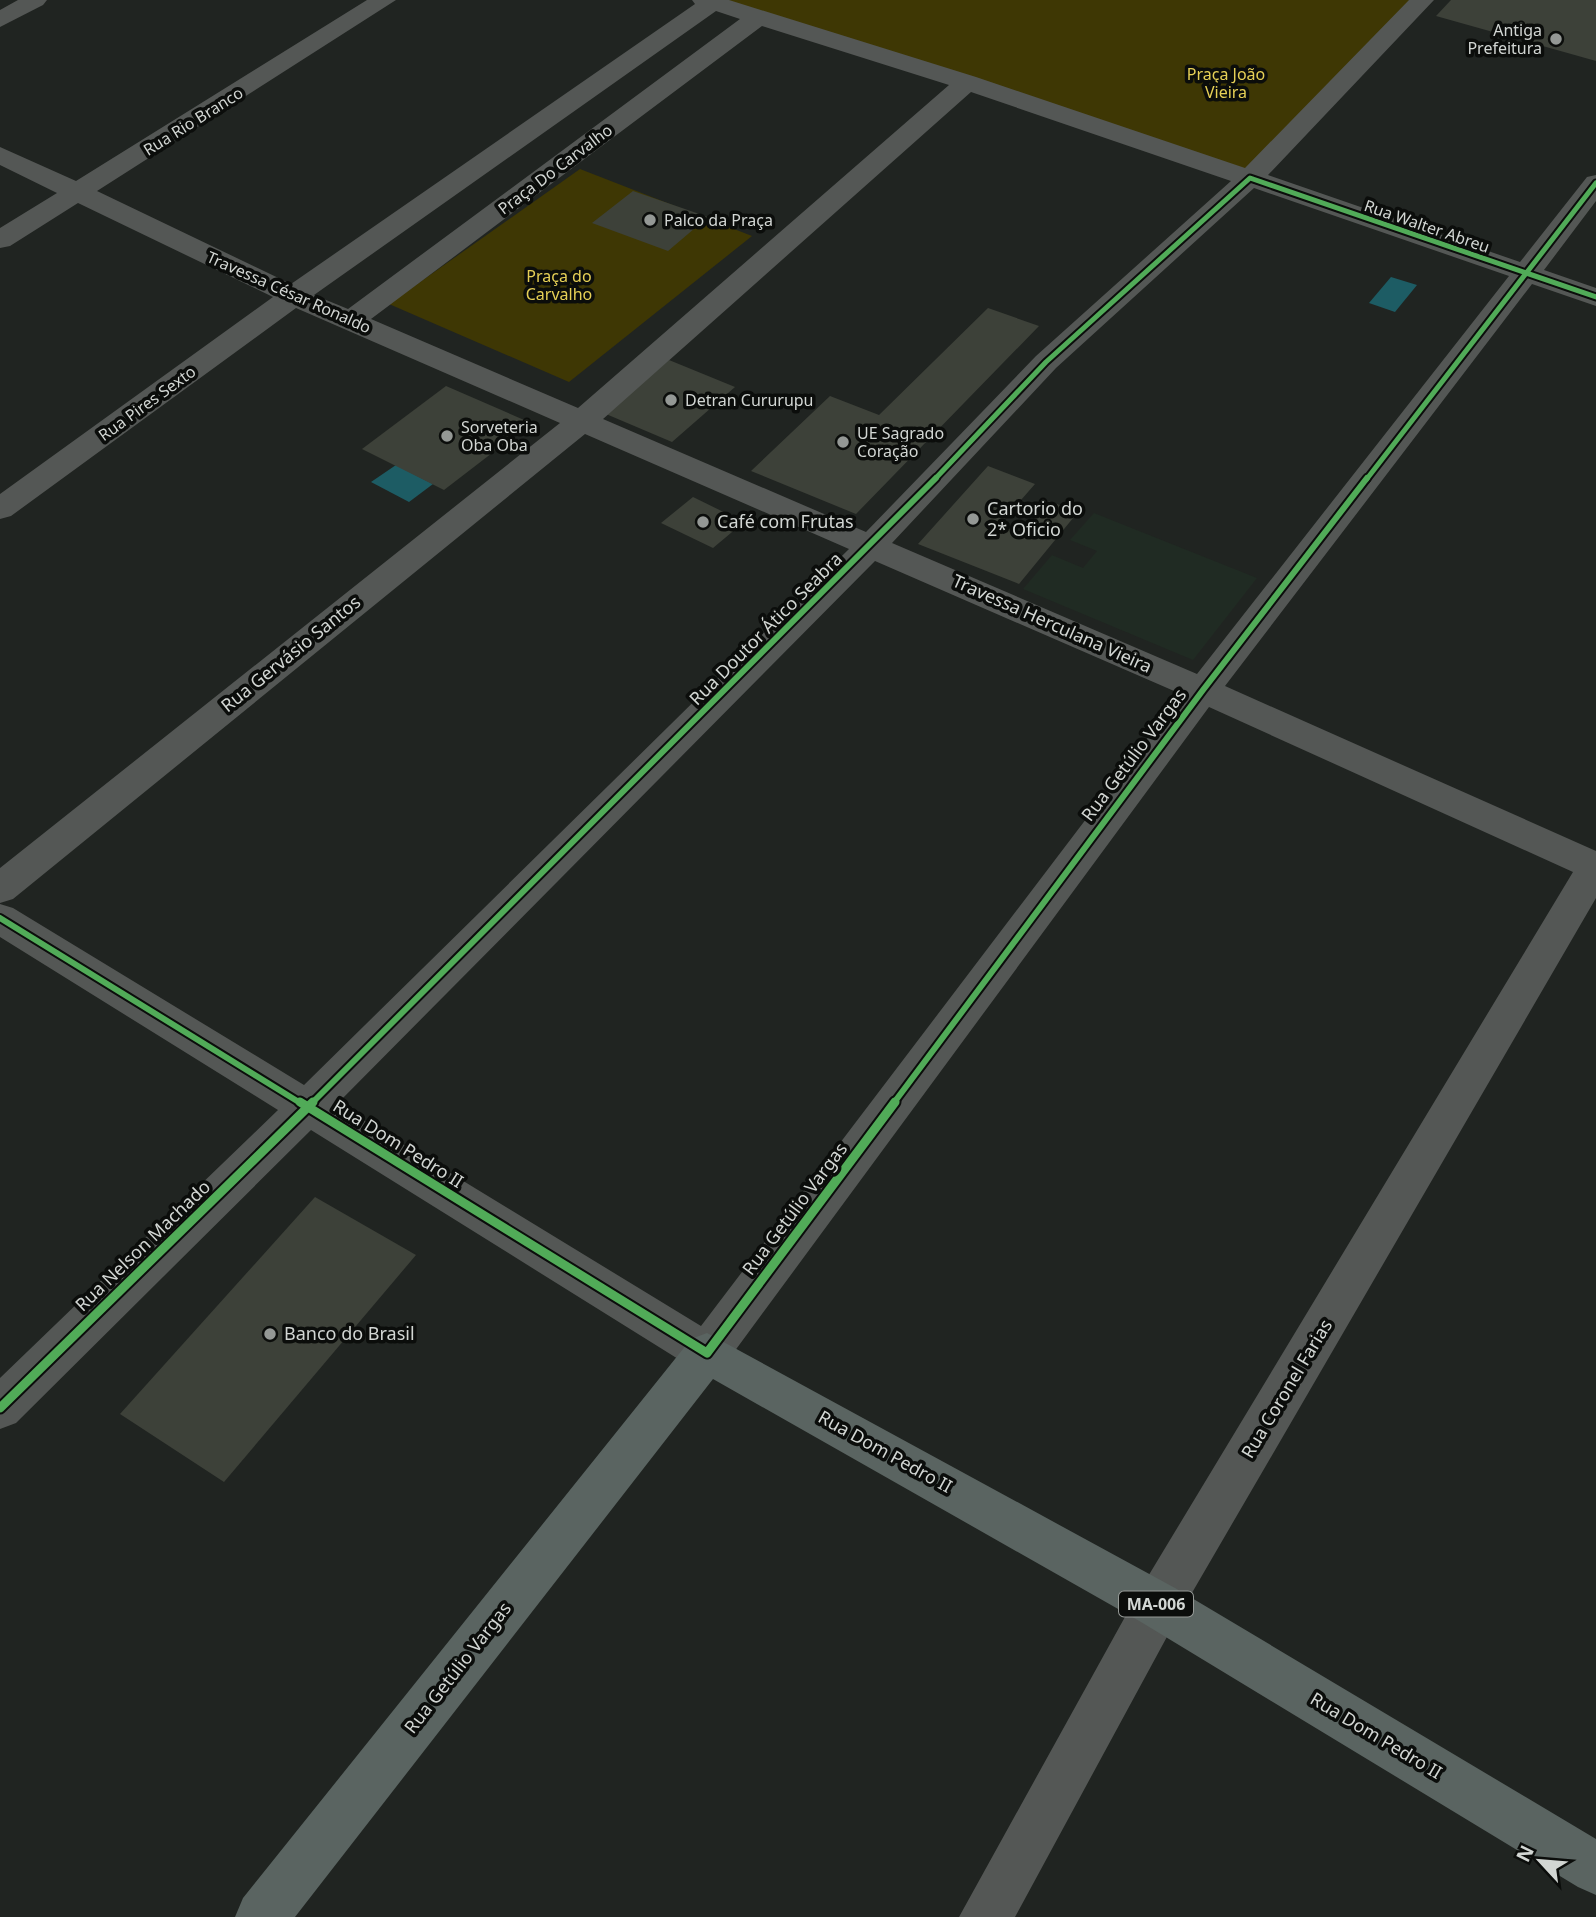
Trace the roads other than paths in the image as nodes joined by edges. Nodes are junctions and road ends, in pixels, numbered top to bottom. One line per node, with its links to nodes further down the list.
1 (35, 0): 6 (street)
2 (384, 0): 11 (street, Rua Rio Branco)
3 (1422, 0): 9 (street)
4 (708, 1): 5 (street); 14 (street)
5 (758, 17): 7 (street); 16 (street, Praça Do Carvalho)
6 (0, 20)
7 (967, 82): 9 (street); 17 (street)
8 (0, 155): 11 (street, Travessa César Ronaldo)
9 (1250, 178): 13 (street, Rua Walter Abreu); 19 (street, Rua Doutor Ático Seabra)
10 (1596, 183): 13 (street, Rua Getúlio Vargas)
11 (77, 194): 12 (street, Rua Rio Branco); 14 (street, Travessa César Ronaldo)
12 (0, 240)
13 (1526, 275): 15 (street, Rua Walter Abreu); 20 (street, Rua Getúlio Vargas)
14 (293, 296): 16 (street, Travessa César Ronaldo); 18 (street, Rua Pires Sexto)
15 (1596, 297)
16 (352, 320): 17 (street, Travessa César Ronaldo)
17 (583, 419): 19 (street, Travessa Herculana Vieira); 22 (street, Rua Gervásio Santos)
18 (0, 509)
19 (872, 545): 20 (street, Travessa Herculana Vieira); 24 (street, Rua Doutor Ático Seabra)
20 (1203, 690): 21 (street, Travessa Herculana Vieira); 25 (street, Rua Getúlio Vargas)
21 (1596, 866): 27 (street, Rua Coronel Farias)
22 (0, 889)
23 (0, 918): 24 (street, Rua Dom Pedro II)
24 (308, 1107): 25 (street, Rua Dom Pedro II); 26 (street, Rua Nelson Machado)
25 (707, 1353): 27 (main road, Rua Dom Pedro II / MA-006); 29 (main road, Rua Getúlio Vargas)
26 (0, 1408)
27 (1158, 1605): 28 (main road, Rua Dom Pedro II / MA-006); 30 (street, Rua Coronel Farias)
28 (1596, 1869)
29 (262, 1917)
30 (986, 1917)

